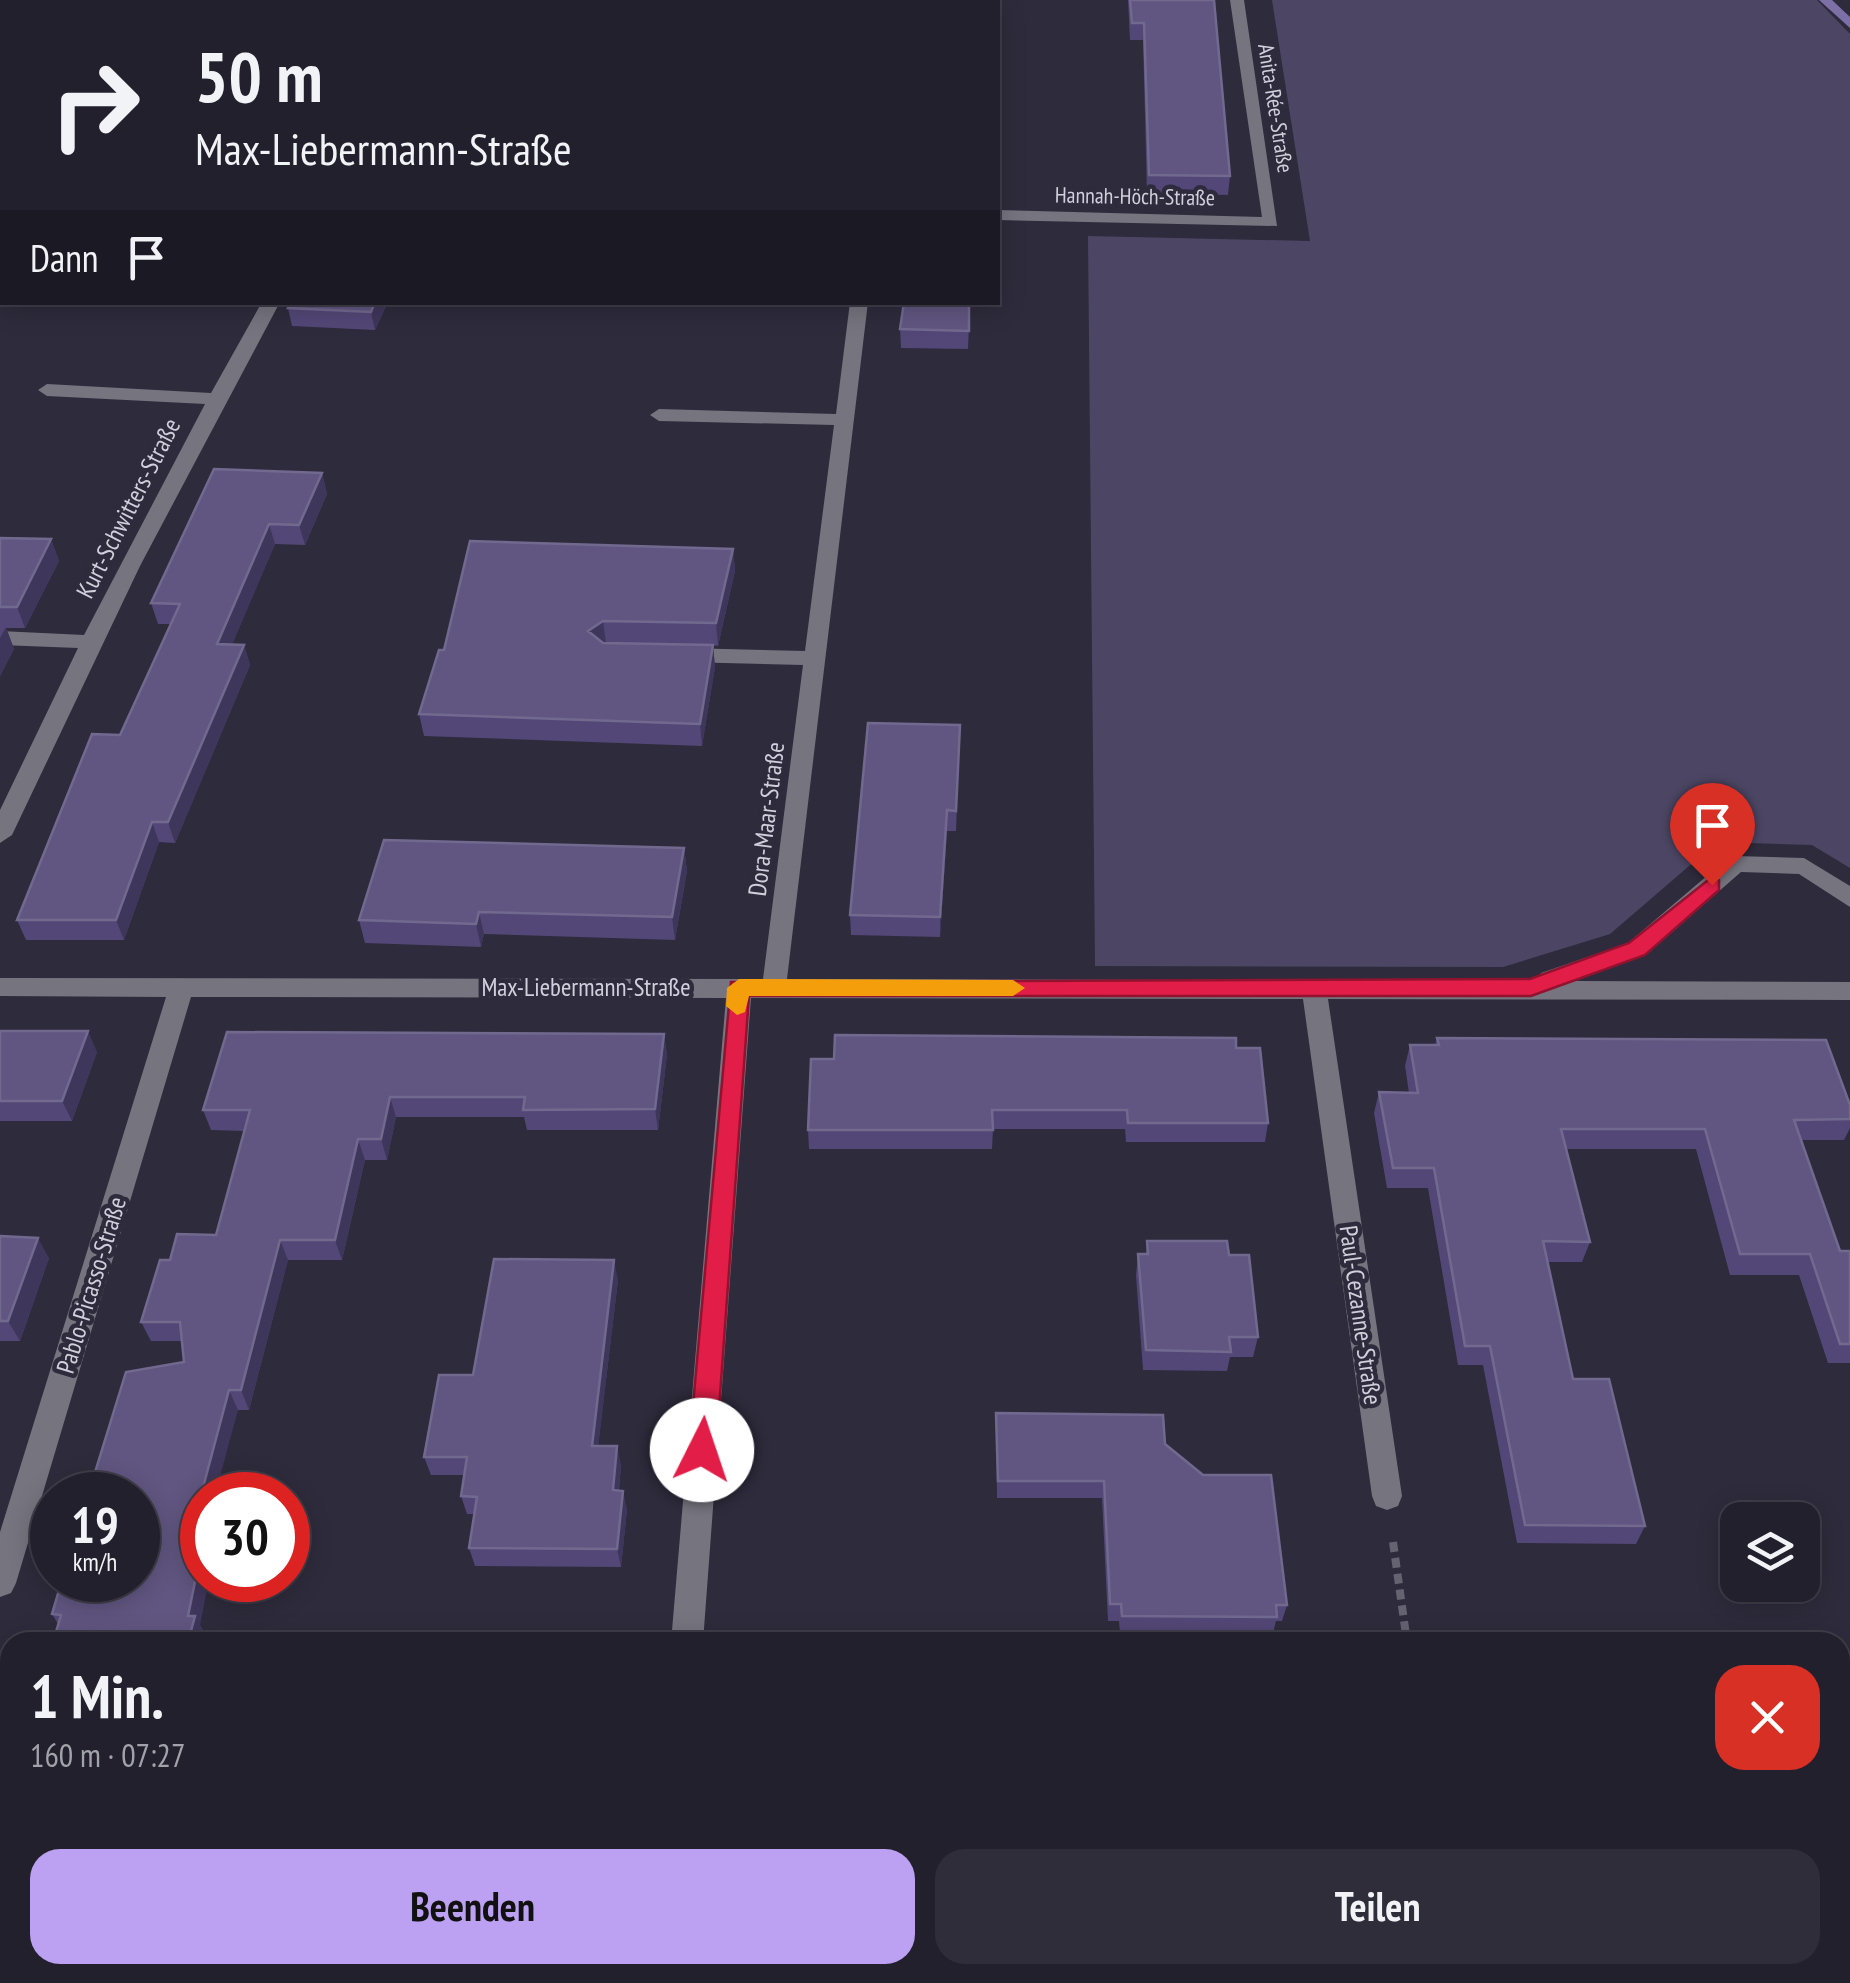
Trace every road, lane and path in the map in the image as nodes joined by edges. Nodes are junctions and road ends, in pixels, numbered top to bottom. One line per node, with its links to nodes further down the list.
1 (1236, 0): 3 (street, Anita-Rée-Straße)
2 (1000, 216): 3 (street, Hannah-Höch-Straße)
3 (1271, 222)
4 (269, 305): 7 (street, Kurt-Schwitters-Straße)
5 (859, 305): 9 (street, Dora-Maar-Straße)
6 (47, 390): 7 (street, Kurt-Schwitters-Straße)
7 (216, 399): 11 (street, Kurt-Schwitters-Straße)
8 (660, 415): 9 (street)
9 (844, 420): 13 (street, Dora-Maar-Straße)
10 (0, 638): 11 (street)
11 (90, 642): 14 (street, Kurt-Schwitters-Straße)
12 (663, 655): 13 (street)
13 (814, 658): 20 (street, Dora-Maar-Straße)
14 (0, 835)
15 (1850, 898): 18 (street, Max-Liebermann-Straße)
16 (0, 987): 17 (street, Max-Liebermann-Straße)
17 (181, 987): 19 (street, Max-Liebermann-Straße); 24 (street, Pablo-Picasso-Straße)
18 (1531, 987): 21 (street, Max-Liebermann-Straße); 22 (street, Max-Liebermann-Straße)
19 (739, 988): 20 (street, Max-Liebermann-Straße); 25 (street)
20 (774, 988): 21 (street, Max-Liebermann-Straße)
21 (1314, 988): 23 (street, Paul-Cezanne-Straße)
22 (1850, 990)
23 (1387, 1496): 26 (path)
24 (0, 1583)
25 (688, 1632)
26 (1406, 1632)

